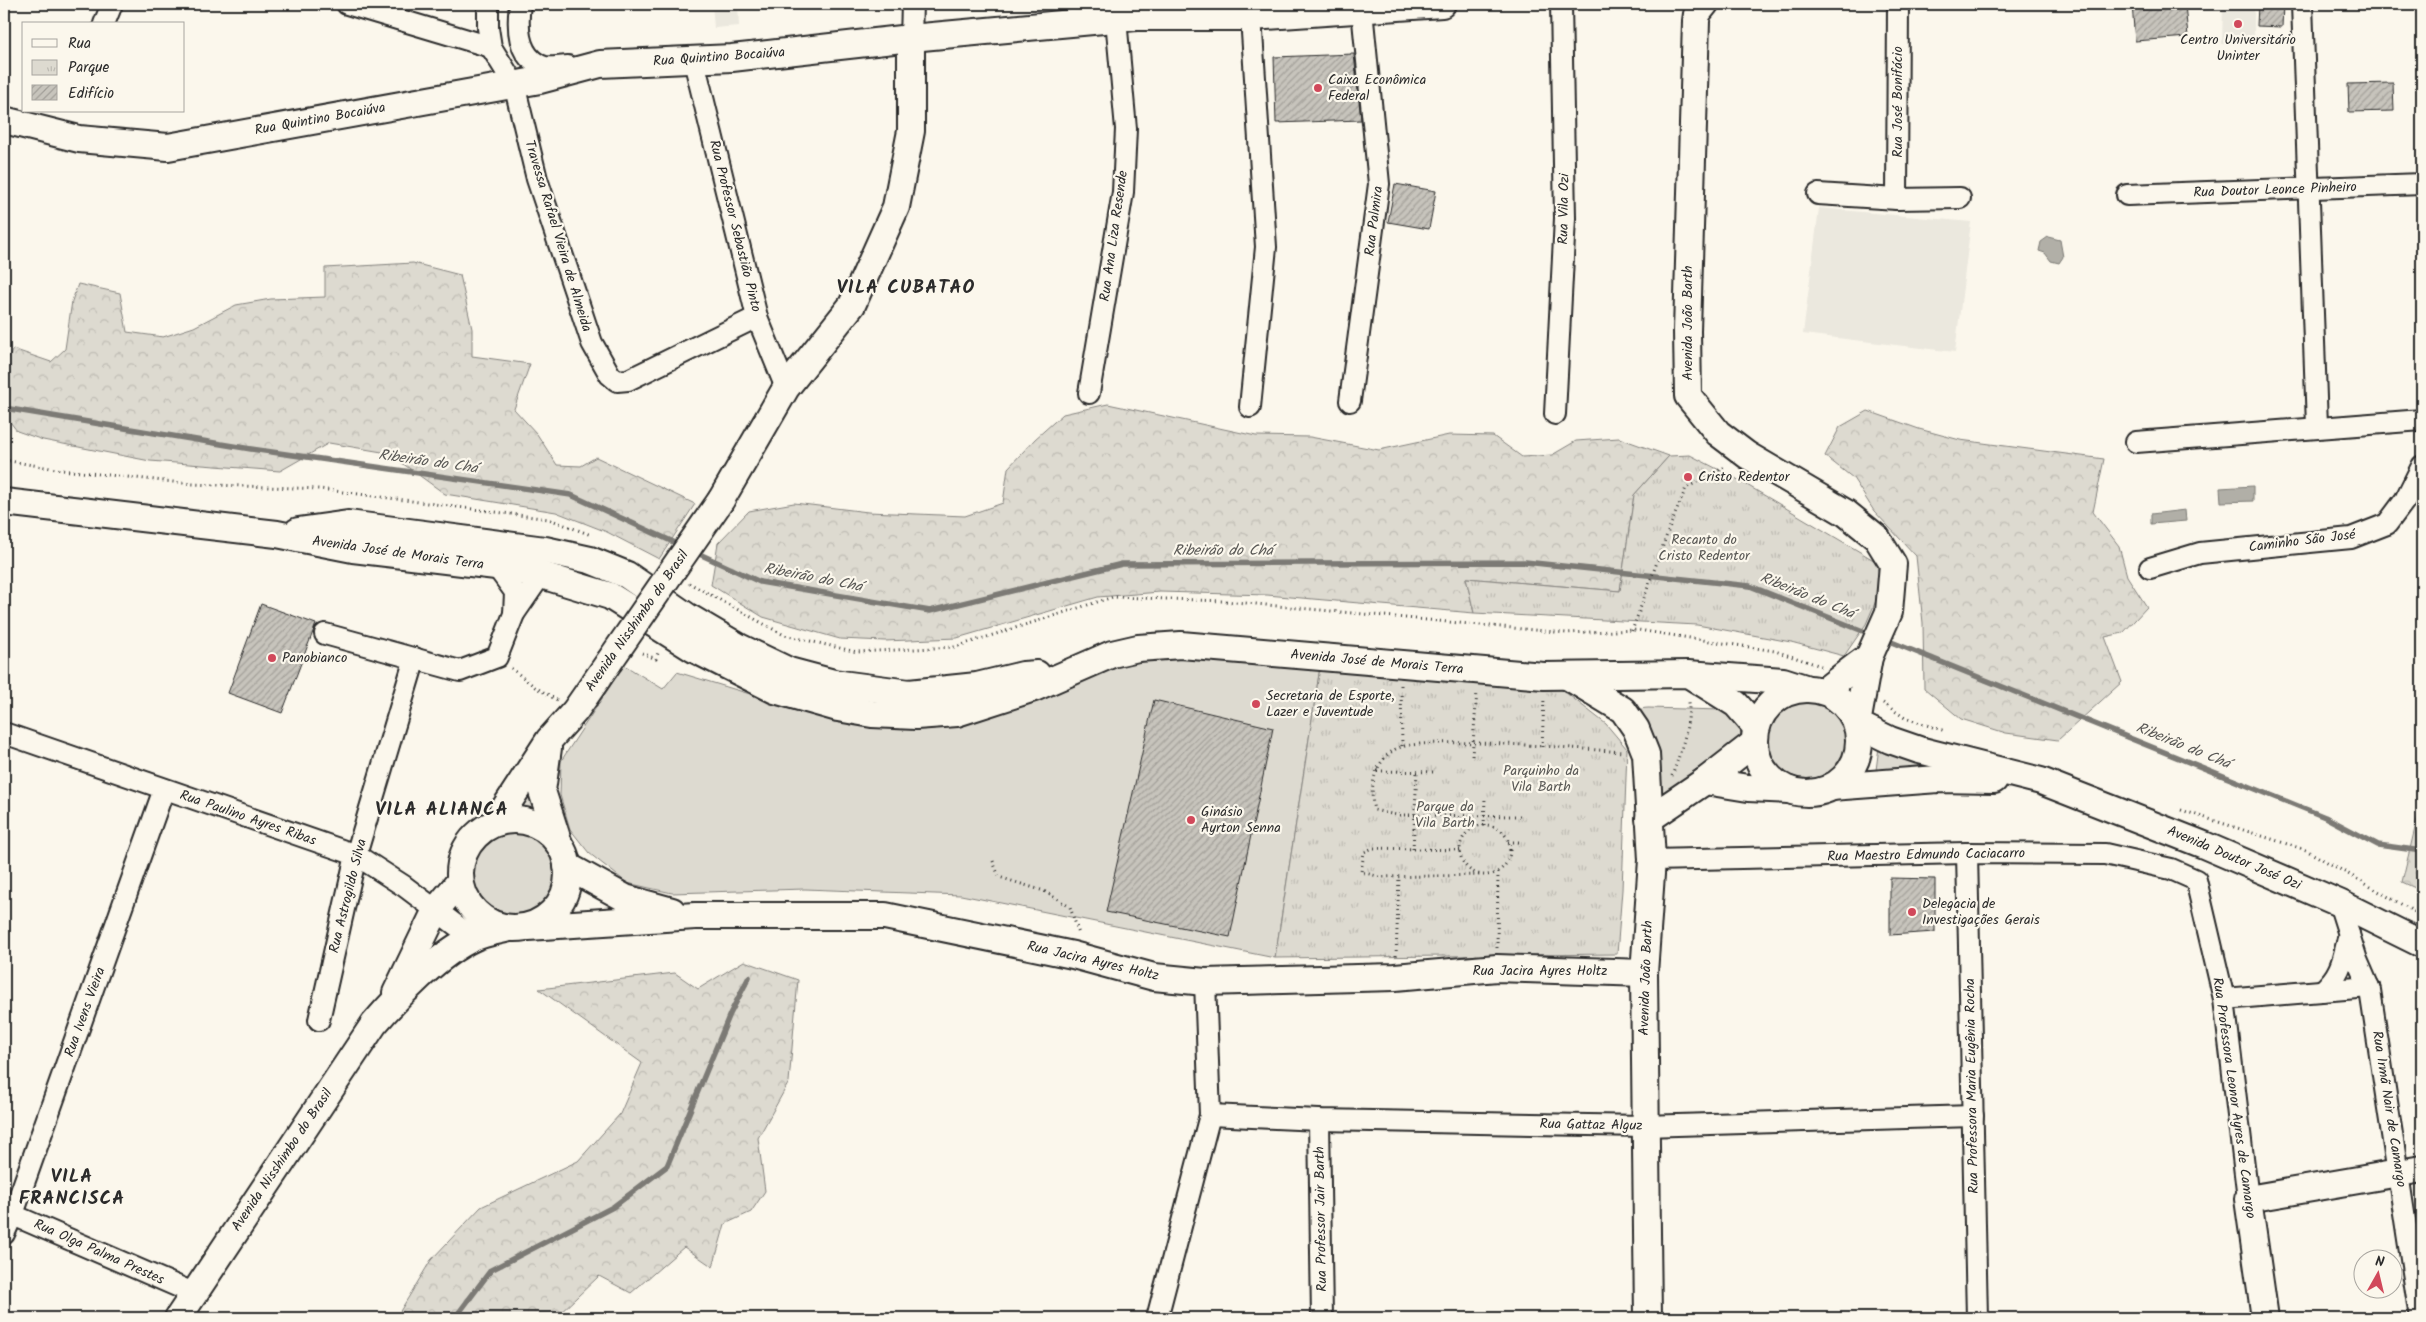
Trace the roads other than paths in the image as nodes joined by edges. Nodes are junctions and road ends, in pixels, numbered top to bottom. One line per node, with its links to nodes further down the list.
1 (112, 4): 15 (street)
2 (348, 4): 17 (street)
3 (488, 4): 17 (street)
4 (520, 4): 19 (street)
5 (912, 4): 16 (street)
6 (1442, 4): 10 (main road, Rua Quintino Bocaiúva)
7 (1561, 4): 34 (street, Rua Vila Ozi)
8 (1898, 4): 28 (street, Rua José Bonifácio)
9 (2302, 4): 24 (street)
10 (1406, 5): 11 (main road, Rua Quintino Bocaiúva)
11 (1362, 10): 14 (main road, Rua Quintino Bocaiúva); 32 (street, Rua Palmira)
12 (1695, 10): 46 (main road, Avenida João Barth)
13 (1129, 13): 14 (main road, Rua Quintino Bocaiúva); 16 (main road, Rua Quintino Bocaiúva); 31 (street, Rua Ana Liza Resende)
14 (1252, 17): 33 (street)
15 (105, 22)
16 (911, 38): 18 (main road, Rua Quintino Bocaiúva); 30 (main road, Avenida Nisshimbo do Brasil)
17 (492, 50): 20 (street, Travessa Rafael Vieira de Almeida); 21 (street)
18 (694, 61): 19 (main road, Rua Quintino Bocaiúva); 29 (street, Rua Professor Sebastião Pinto)
19 (600, 64): 20 (main road, Rua Quintino Bocaiúva)
20 (514, 84): 21 (main road, Rua Quintino Bocaiúva); 29 (street, Travessa Rafael Vieira de Almeida)
21 (475, 91): 22 (main road, Rua Quintino Bocaiúva)
22 (4, 120)
23 (2422, 184): 24 (street, Rua Doutor Leonce Pinheiro)
24 (2309, 189): 26 (street, Rua Doutor Leonce Pinheiro); 36 (street)
25 (1818, 194): 28 (street)
26 (2127, 195)
27 (1960, 198): 28 (street)
28 (1897, 199)
29 (757, 317): 30 (street, Rua Professor Sebastião Pinto)
30 (786, 388): 55 (main road, Avenida Nisshimbo do Brasil, bridge)
31 (1089, 394)
32 (1350, 400)
33 (1250, 407)
34 (1555, 414)
35 (2422, 420): 36 (street)
36 (2317, 426): 37 (street)
37 (2136, 442)
38 (2422, 466): 42 (street, Caminho São José)
39 (4, 502): 40 (main road)
40 (277, 534): 41 (main road, Avenida José de Morais Terra); 48 (main road, Avenida José de Morais Terra)
41 (496, 566): 43 (main road, Avenida José de Morais Terra); 44 (street)
42 (2150, 568)
43 (538, 574): 44 (street); 48 (main road, Avenida José de Morais Terra)
44 (514, 614): 47 (street)
45 (325, 634): 47 (street)
46 (1869, 657): 51 (main road); 52 (main road, Avenida João Barth)
47 (415, 658): 64 (street, Rua Astrogildo Silva)
48 (1070, 672): 50 (main road, Avenida José de Morais Terra)
49 (1688, 674): 50 (main road, Avenida José de Morais Terra); 51 (main road, Avenida José de Morais Terra); 54 (main road)
50 (1555, 676): 61 (main road, Avenida João Barth)
51 (1814, 690): 52 (main road); 54 (main road)
52 (1857, 724): 57 (main road, Avenida Doutor José Ozi); 58 (main road)
53 (4, 733): 59 (street, Rua Paulino Ayres Ribas)
54 (1755, 735): 56 (main road); 60 (main road)
55 (549, 740): 62 (main road, Avenida Nisshimbo do Brasil); 65 (main road)
56 (1705, 781): 60 (main road); 61 (main road)
57 (2041, 781): 58 (main road, Avenida Doutor José Ozi); 69 (main road, Avenida Doutor José Ozi)
58 (1831, 787): 60 (main road)
59 (164, 789): 64 (street, Rua Paulino Ayres Ribas); 89 (street, Rua Ivens Vieira)
60 (1791, 790)
61 (1649, 819): 66 (main road, Avenida João Barth)
62 (495, 822): 65 (main road); 68 (main road)
63 (1967, 853): 66 (street, Rua Maestro Edmundo Caciacarro); 67 (street, Rua Maestro Edmundo Caciacarro); 84 (street, Rua Professora Maria Eugênia Rocha)
64 (356, 855): 70 (street, Rua Paulino Ayres Ribas); 82 (street, Rua Astrogildo Silva)
65 (563, 855): 71 (main road); 72 (main road)
66 (1652, 860): 76 (main road, Avenida João Barth)
67 (2196, 880): 80 (street, Rua Professora Leonor Ayres de Camargo)
68 (460, 881): 70 (main road, Avenida Nisshimbo do Brasil); 72 (main road)
69 (2339, 903): 73 (street, Rua Irmã Nair de Camargo); 75 (main road, Avenida Doutor José Ozi)
70 (436, 910): 74 (street, Rua Paulino Ayres Ribas); 81 (main road, Avenida Nisshimbo do Brasil)
71 (694, 916): 72 (main road); 77 (main road, Rua Jacira Ayres Holtz)
72 (519, 928): 74 (main road, Avenida Nisshimbo do Brasil)
73 (2349, 934): 78 (street, Rua Irmã Nair de Camargo); 79 (street)
74 (473, 938): 81 (main road, Avenida Nisshimbo do Brasil)
75 (2422, 944)
76 (1644, 973): 77 (main road, Rua Jacira Ayres Holtz); 86 (main road, Avenida João Barth)
77 (1205, 982): 83 (street)
78 (2369, 987): 79 (street); 87 (street, Rua Irmã Nair de Camargo)
79 (2322, 991): 80 (street)
80 (2224, 999): 88 (street, Rua Professora Leonor Ayres de Camargo)
81 (390, 1005): 91 (main road, Avenida Nisshimbo do Brasil)
82 (318, 1020)
83 (1210, 1115): 85 (street, Rua Gattaz Alguz); 93 (street)
84 (1972, 1116): 86 (street, Rua Gattaz Alguz); 96 (street, Rua Professora Maria Eugênia Rocha)
85 (1319, 1120): 86 (street, Rua Gattaz Alguz); 94 (street, Rua Professor Jair Barth)
86 (1644, 1126): 95 (main road, Avenida João Barth)
87 (2411, 1170): 88 (main road); 98 (street, Rua Irmã Nair de Camargo)
88 (2248, 1199): 97 (main road, Rua Professora Leonor Ayres de Camargo)
89 (8, 1213): 90 (street, Rua Ivens Vieira); 91 (street, Rua Olga Palma Prestes)
90 (4, 1234)
91 (193, 1293): 92 (main road, Avenida Nisshimbo do Brasil)
92 (178, 1318)
93 (1157, 1318)
94 (1322, 1318)
95 (1648, 1318)
96 (1976, 1318)
97 (2266, 1318)
98 (2420, 1318)

